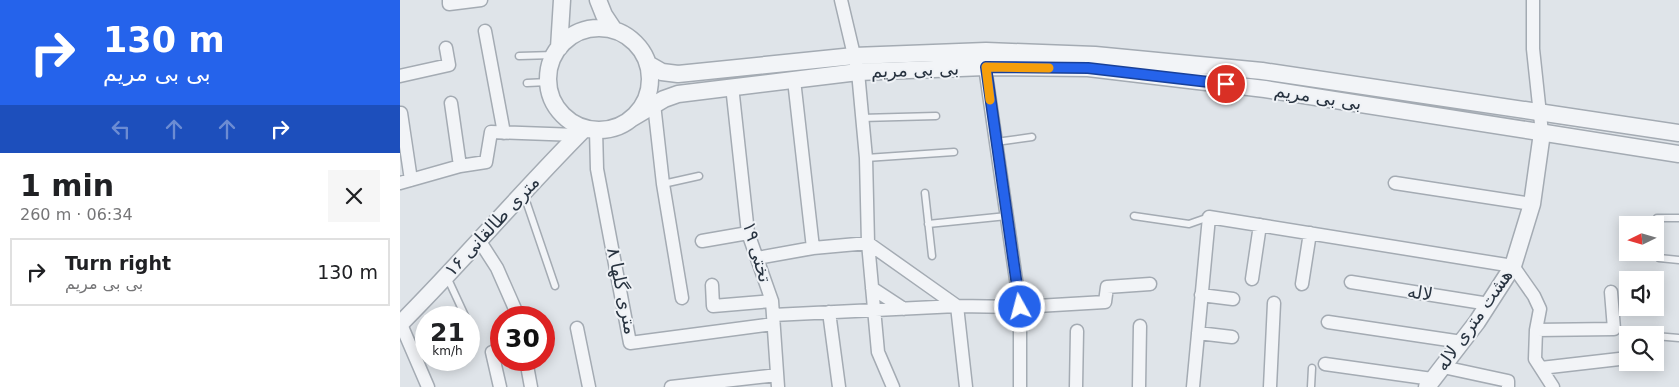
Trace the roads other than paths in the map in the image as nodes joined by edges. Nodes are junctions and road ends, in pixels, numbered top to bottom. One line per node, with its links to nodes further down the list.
1 (449, 0): 2 (street)
2 (481, 0)
3 (562, 0): 10 (street)
4 (598, 0): 7 (street)
5 (841, 0): 13 (street)
6 (1533, 0): 22 (street)
7 (614, 30): 10 (street); 12 (street)
8 (485, 31): 28 (street)
9 (446, 48): 15 (street)
10 (556, 51): 11 (lane); 17 (street)
11 (519, 56)
12 (648, 64): 13 (street, بی بی مریم); 25 (street)
13 (856, 64): 14 (street, بی بی مریم); 16 (street, بی بی مریم); 22 (street, بی بی مریم); 26 (street)
14 (986, 67): 29 (street, بی بی مریم); 32 (street)
15 (400, 76)
16 (794, 80): 19 (street, بی بی مریم); 56 (street)
17 (548, 82): 18 (lane); 27 (street)
18 (527, 83)
19 (732, 86): 21 (street, بی بی مریم); 51 (street, تختی ۱۹)
20 (451, 103): 36 (street)
21 (654, 104): 25 (street, بی بی مریم); 40 (street)
22 (1540, 112): 29 (street); 30 (street, بی بی مریم)
23 (402, 113): 38 (street)
24 (936, 116): 26 (lane)
25 (632, 118): 27 (street)
26 (862, 118): 35 (street)
27 (586, 131): 28 (street); 41 (street, ۱۶ متری طالقانی); 84 (street, ۸ متری گلها)
28 (504, 133): 36 (street)
29 (1542, 133): 34 (street, بی بی مریم); 43 (street, هشت متری لاله)
30 (1679, 133)
31 (1032, 137): 32 (lane)
32 (996, 142): 44 (street)
33 (954, 152): 35 (lane)
34 (1679, 154)
35 (866, 158): 55 (street)
36 (460, 166): 38 (street)
37 (699, 176): 40 (lane)
38 (406, 181)
39 (1394, 183): 43 (street)
40 (663, 184): 72 (street)
41 (523, 192): 53 (street, ۱۶ متری طالقانی); 68 (lane)
42 (925, 193): 49 (lane)
43 (1532, 204): 61 (street, هشت متری لاله)
44 (1007, 216): 49 (lane); 80 (street)
45 (1134, 216): 46 (lane)
46 (1209, 217): 50 (street); 71 (street)
47 (1664, 218): 48 (lane)
48 (1679, 218)
49 (928, 224): 57 (lane)
50 (1260, 225): 52 (street); 63 (street)
51 (748, 233): 54 (street); 58 (street, تختی ۱۹)
52 (1310, 233): 61 (street); 66 (street)
53 (480, 240): 62 (street, ۱۶ متری طالقانی); 78 (street)
54 (702, 241)
55 (868, 243): 56 (street); 69 (street); 79 (street)
56 (813, 248): 58 (street)
57 (932, 256)
58 (757, 258): 74 (street, تختی ۱۹)
59 (1664, 258): 60 (lane)
60 (1679, 260)
61 (1513, 266): 76 (street, هشت متری لاله); 89 (street)
62 (446, 276): 77 (lane); 86 (street, ۱۶ متری طالقانی)
63 (1252, 279)
64 (1351, 282): 76 (street, لاله)
65 (1150, 284): 80 (street)
66 (1302, 284)
67 (712, 285): 74 (street)
68 (555, 286)
69 (872, 288): 81 (street); 82 (street)
70 (1611, 292): 89 (street)
71 (1201, 294): 73 (street); 91 (street)
72 (682, 298)
73 (1233, 299)
74 (772, 301): 84 (street, تختی ۱۹)
75 (1274, 303): 117 (street)
76 (1489, 304): 95 (street, هشت متری لاله)
77 (460, 306)
78 (514, 306)
79 (957, 306): 80 (street); 81 (street); 112 (street)
80 (1020, 307): 113 (street)
81 (904, 309): 82 (street)
82 (874, 311): 83 (street); 111 (street)
83 (829, 312): 84 (street); 110 (street)
84 (773, 320): 103 (street, تختی ۱۹)
85 (1328, 322): 95 (street)
86 (400, 323): 105 (street)
87 (1140, 326): 115 (street)
88 (577, 328): 108 (street)
89 (1536, 330): 100 (street)
90 (1077, 331): 114 (street)
91 (1198, 333): 92 (street); 116 (street)
92 (1232, 337)
93 (1664, 337): 94 (lane)
94 (1679, 338)
95 (1462, 342): 98 (street, هشت متری لاله)
96 (1619, 359): 100 (street)
97 (1325, 364): 104 (street)
98 (1443, 366): 104 (street, هشت متری لاله); 119 (street)
99 (1312, 368): 118 (lane)
100 (1540, 368): 120 (street)
101 (496, 371): 106 (street)
102 (528, 371): 107 (street)
103 (778, 381): 109 (street)
104 (1430, 383)
105 (428, 387)
106 (500, 387)
107 (531, 387)
108 (589, 387)
109 (671, 387)
110 (840, 387)
111 (893, 387)
112 (966, 387)
113 (1020, 387)
114 (1076, 387)
115 (1139, 387)
116 (1193, 387)
117 (1270, 387)
118 (1311, 387)
119 (1508, 387)
120 (1553, 387)

